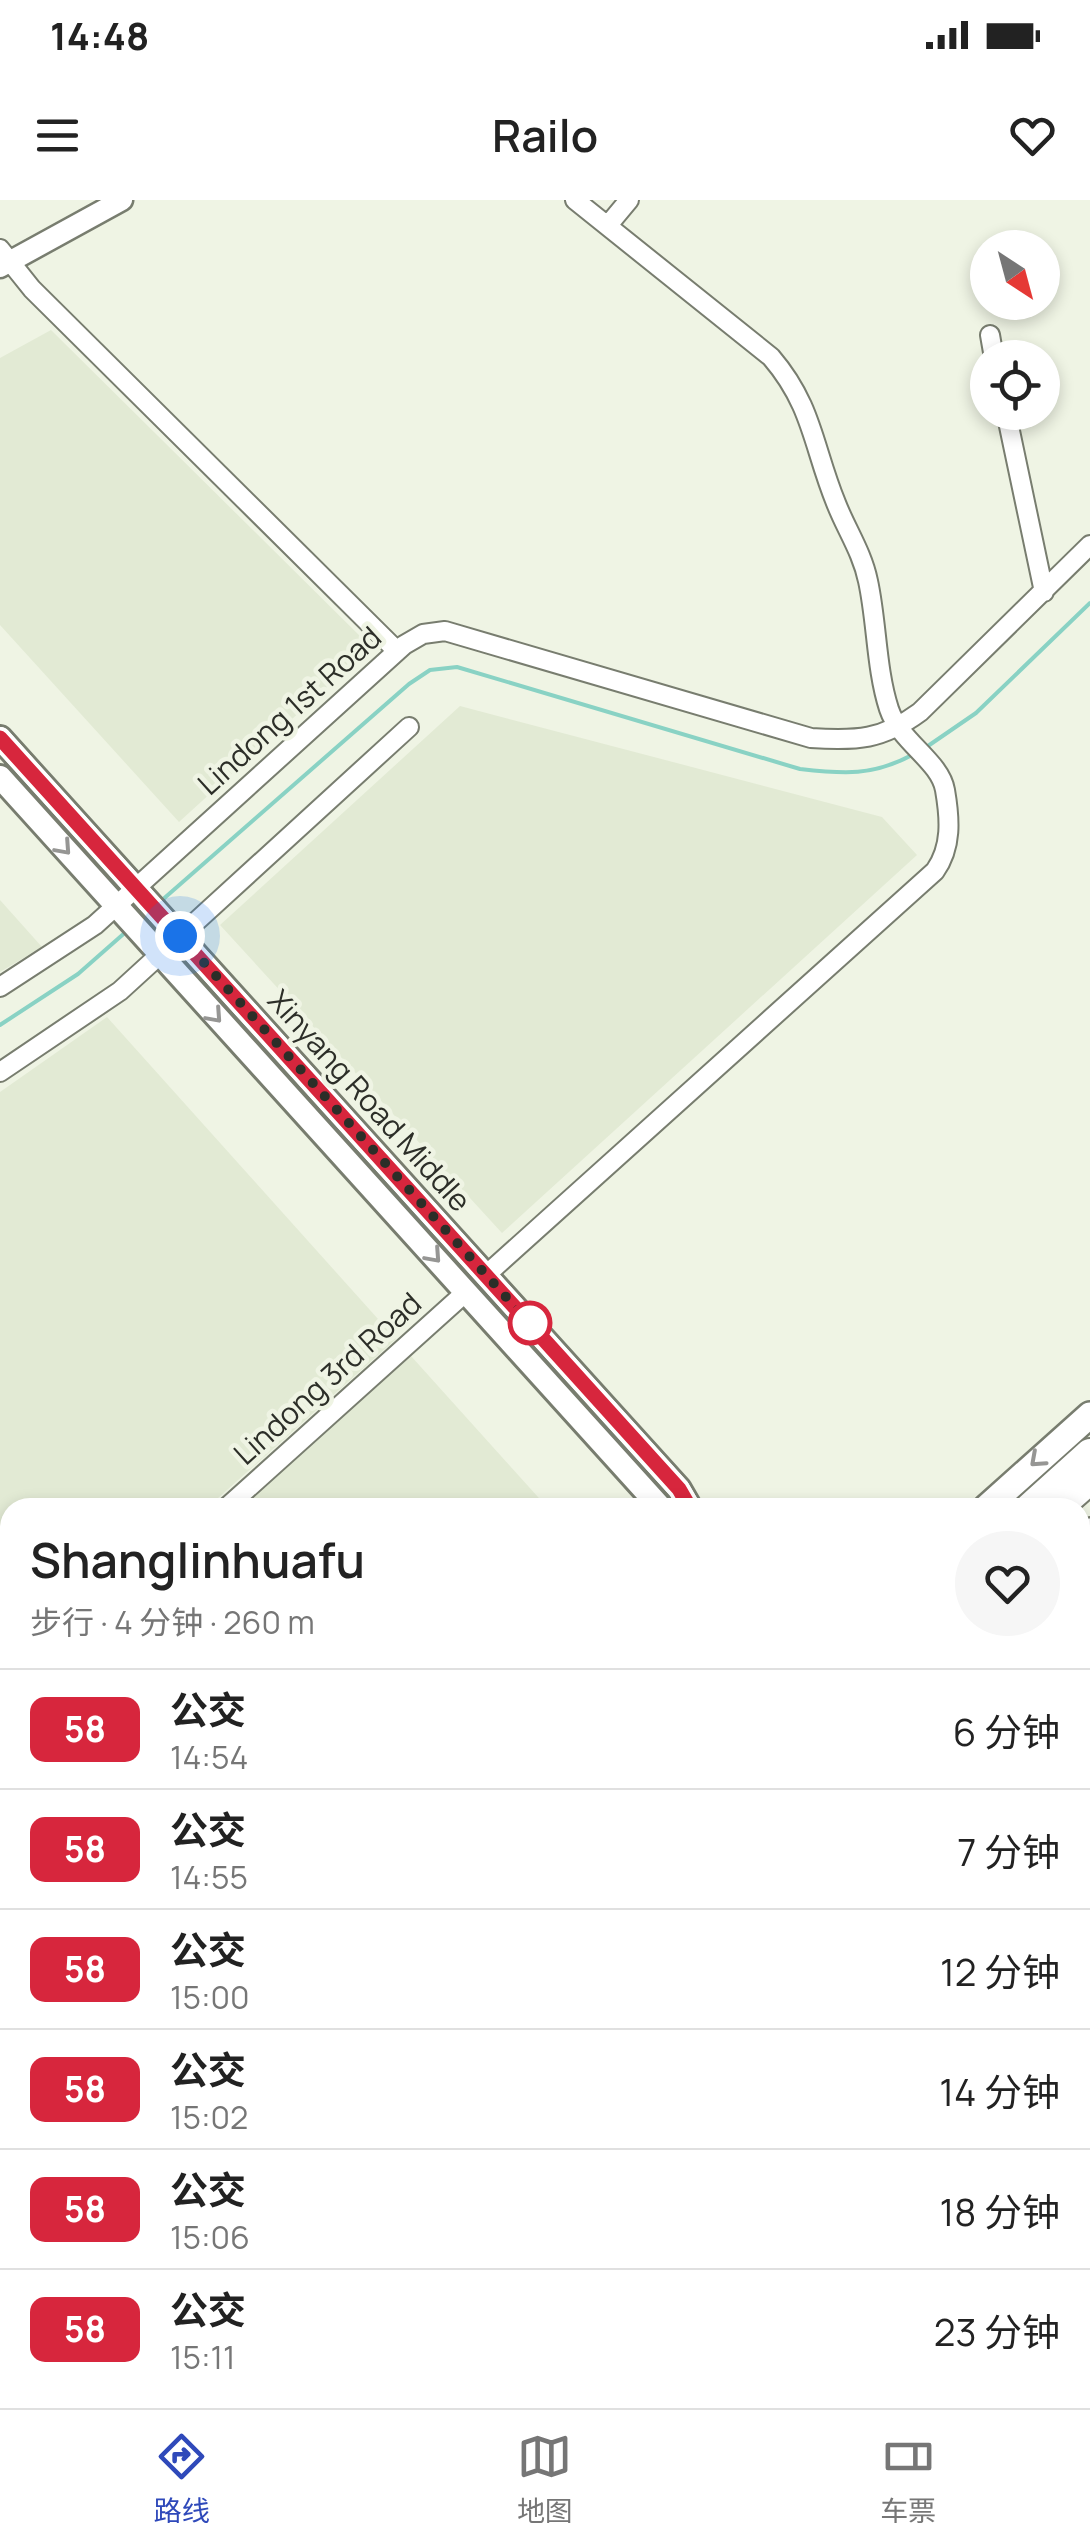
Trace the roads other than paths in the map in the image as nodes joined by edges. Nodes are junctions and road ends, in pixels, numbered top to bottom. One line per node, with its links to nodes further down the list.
1 (122, 200): 5 (street)
2 (575, 200): 4 (street)
3 (628, 200): 4 (street)
4 (609, 224): 13 (street)
5 (3, 259): 11 (street)
6 (990, 335): 7 (street)
7 (991, 340)
8 (1010, 430): 10 (street)
9 (1090, 545): 10 (street)
10 (1044, 592): 13 (street)
11 (397, 651): 13 (street, Lindong 1st Road); 16 (street, Lindong 1st Road)
12 (409, 727): 18 (street)
13 (904, 737): 22 (street)
14 (0, 738): 16 (main road, Xinyang Road Middle)
15 (0, 777): 17 (main road, Xinyang Road Middle, one-way to 17)
16 (142, 894): 17 (street, Lindong 1st Road); 18 (main road, Xinyang Road Middle)
17 (122, 912): 19 (main road, Xinyang Road Middle); 20 (street, Lindong 1st Road)
18 (175, 931): 19 (street); 22 (main road, Xinyang Road Middle)
19 (155, 949): 21 (street); 23 (main road, Xinyang Road Middle, one-way to 23)
20 (0, 986)
21 (0, 1072)
22 (486, 1275): 29 (main road, Xinyang Road Middle)
23 (466, 1292): 27 (street, Lindong 3rd Road); 28 (main road, Xinyang Road Middle)
24 (1090, 1415): 30 (main road, one-way to 30)
25 (1090, 1453): 31 (highway)
26 (1090, 1480): 32 (highway)
27 (237, 1498)
28 (652, 1498)
29 (684, 1498)
30 (997, 1498)
31 (1041, 1498)
32 (1069, 1498)

